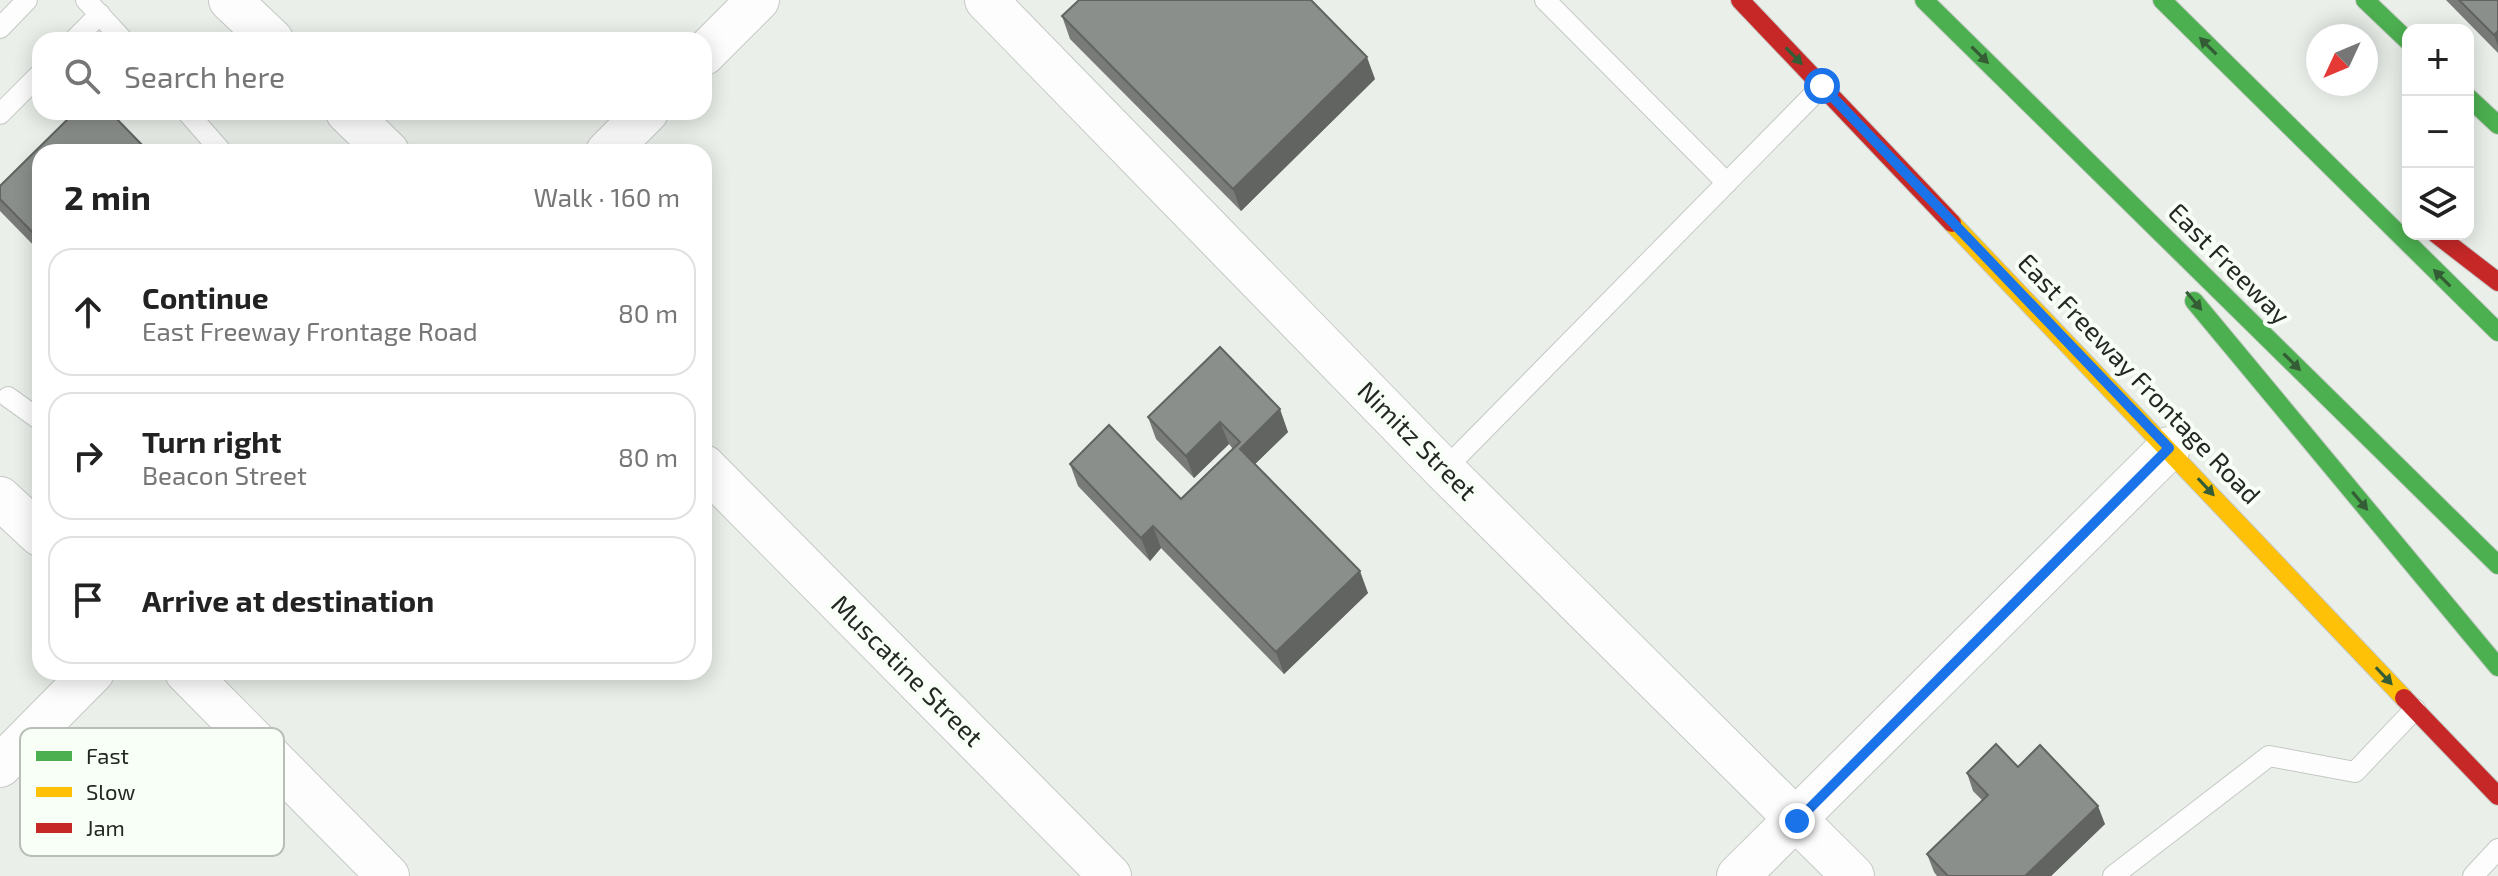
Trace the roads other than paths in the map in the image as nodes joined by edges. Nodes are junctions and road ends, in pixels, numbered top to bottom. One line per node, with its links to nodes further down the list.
1 (27, 0): 11 (lane)
2 (230, 0): 14 (street)
3 (758, 0): 16 (street)
4 (986, 0): 40 (street, Nimitz Street)
5 (1740, 0): 18 (main road, East Freeway Frontage Road, one-way to 18)
6 (1924, 0): 21 (main road, East Freeway, one-way to 21)
7 (2162, 0): 19 (main road, one-way to 7)
8 (2365, 0): 15 (main road)
9 (1554, 3): 30 (lane)
10 (93, 7): 12 (lane); 13 (lane)
11 (0, 28)
12 (79, 32)
13 (116, 32)
14 (264, 32)
15 (2402, 35)
16 (712, 46)
17 (32, 82): 22 (lane)
18 (1822, 86): 30 (lane); 39 (main road, East Freeway Frontage Road)
19 (2254, 91): 31 (main road); 36 (main road, one-way to 19)
20 (2474, 103): 26 (main road)
21 (2037, 111): 33 (main road); 44 (main road, East Freeway, one-way to 44)
22 (0, 114)
23 (194, 120): 27 (lane)
24 (355, 120): 28 (street)
25 (639, 120): 29 (street)
26 (2498, 125)
27 (215, 144)
28 (380, 144)
29 (615, 144)
30 (1727, 183): 40 (lane)
31 (2384, 193)
32 (2444, 240): 35 (main road)
33 (2157, 256)
34 (2177, 280): 45 (main road, one-way to 45)
35 (2498, 282)
36 (2498, 332)
37 (8, 397): 38 (lane)
38 (32, 414)
39 (2169, 448): 48 (main road, East Freeway Frontage Road, one-way to 48); 55 (street)
40 (1444, 470): 55 (street, Nimitz Street)
41 (712, 474): 58 (street, Muscatine Street)
42 (0, 498): 43 (street)
43 (32, 528)
44 (2498, 565)
45 (2498, 667)
46 (85, 680): 49 (street)
47 (194, 680): 50 (street)
48 (2415, 709): 54 (main road, East Freeway Frontage Road); 61 (lane)
49 (38, 728)
50 (241, 728)
51 (20, 746): 52 (street)
52 (0, 766)
53 (284, 771): 57 (street)
54 (2498, 796)
55 (1797, 821): 59 (street); 60 (street, Nimitz Street)
56 (2498, 849): 62 (lane)
57 (388, 876)
58 (1110, 876)
59 (1738, 876)
60 (1853, 876)
61 (2113, 876)
62 (2473, 876)

